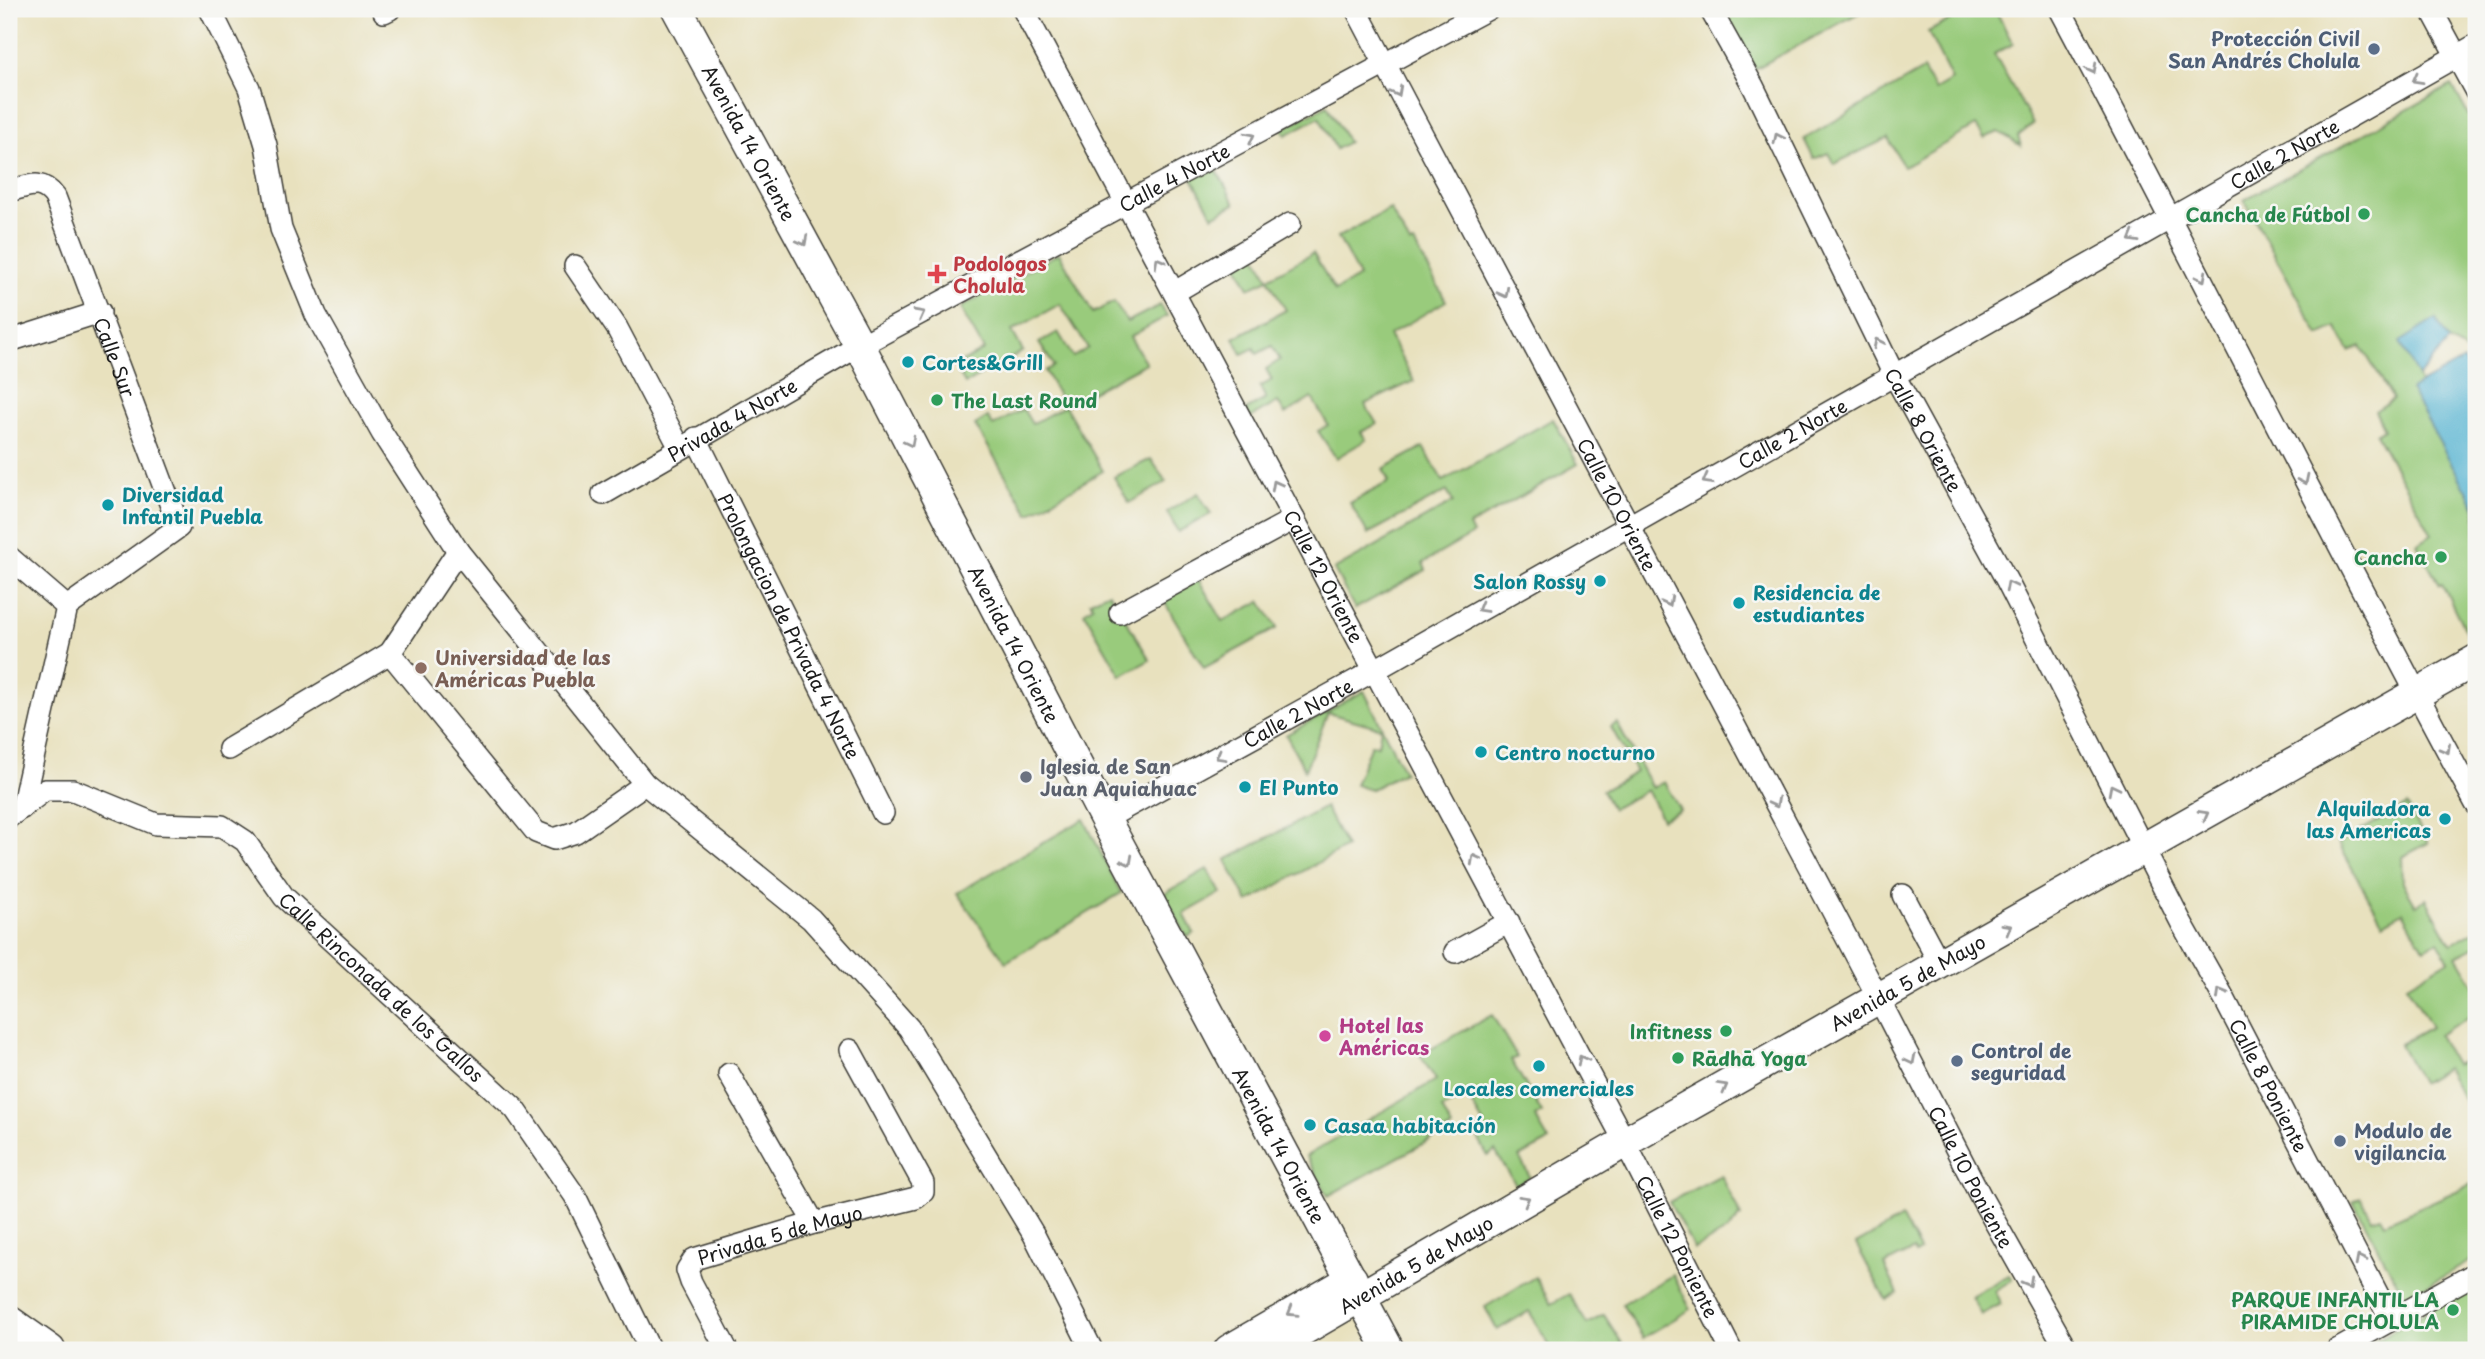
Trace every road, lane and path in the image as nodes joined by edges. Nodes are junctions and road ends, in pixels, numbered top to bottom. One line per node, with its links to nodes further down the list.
1 (210, 9): 27 (street)
2 (677, 9): 21 (main road, Avenida 14 Oriente, one-way to 21)
3 (1023, 9): 14 (street, Calle 12 Oriente)
4 (1356, 9): 11 (street, Calle 10 Oriente)
5 (1488, 9): 11 (street, Calle 4 Norte)
6 (1710, 9): 22 (street, Calle 8 Oriente, one-way to 6)
7 (2060, 9): 15 (street, one-way to 15)
8 (2431, 9): 10 (street)
9 (2476, 45): 10 (street, Calle 2 Norte)
10 (2457, 56): 12 (street); 15 (street, Calle 2 Norte, one-way to 15)
11 (1384, 66): 14 (street, Calle 4 Norte, one-way to 11); 26 (street, Calle 10 Oriente, one-way to 26)
12 (2476, 92)
13 (9, 191): 19 (street, Calle Sur)
14 (1127, 203): 18 (street, Calle 12 Oriente, one-way to 14); 21 (street, Calle 4 Norte, one-way to 14)
15 (2170, 216): 22 (street, Calle 2 Norte, one-way to 22); 34 (street, one-way to 34)
16 (1290, 224): 18 (street)
17 (575, 266): 23 (street, Prolongacion de Privada 4 Norte)
18 (1175, 292): 25 (street, Calle 12 Oriente, one-way to 18)
19 (100, 312): 20 (street); 29 (street, Calle Sur)
20 (9, 341)
21 (860, 346): 23 (street, Privada 4 Norte); 40 (main road, Avenida 14 Oriente, one-way to 40)
22 (1894, 375): 26 (street, Calle 2 Norte, one-way to 26); 41 (street, Calle 8 Oriente, one-way to 22)
23 (688, 443): 24 (street, Privada 4 Norte); 39 (street, Prolongacion de Privada 4 Norte)
24 (603, 494)
25 (1294, 519): 30 (street); 33 (street, Calle 12 Oriente)
26 (1627, 525): 33 (street, Calle 2 Norte, one-way to 33); 46 (street, Calle 10 Oriente, one-way to 46)
27 (458, 551): 31 (street); 36 (street)
28 (9, 557): 29 (street)
29 (67, 607): 38 (street)
30 (1120, 613)
31 (390, 653): 35 (street); 36 (street)
32 (2476, 660): 34 (main road, Avenida 5 de Mayo)
33 (1375, 670): 40 (street, Calle 2 Norte, one-way to 40); 43 (street, Calle 12 Oriente, one-way to 33)
34 (2416, 694): 37 (street, one-way to 37); 41 (main road, Avenida 5 de Mayo, one-way to 34)
35 (229, 749)
36 (645, 785): 58 (street)
37 (2476, 804)
38 (15, 812): 56 (street, Calle Rinconada de los Gallos)
39 (883, 813)
40 (1105, 819): 52 (main road, Avenida 14 Oriente, one-way to 52)
41 (2144, 850): 45 (main road, Avenida 5 de Mayo, one-way to 41); 53 (street, Calle 8 Poniente, one-way to 41)
42 (1903, 895): 45 (street)
43 (1509, 922): 44 (street); 49 (street, Calle 12 Oriente, one-way to 43)
44 (1455, 952)
45 (1941, 966): 46 (main road, Avenida 5 de Mayo)
46 (1879, 999): 49 (main road, Avenida 5 de Mayo, one-way to 46); 63 (street, Calle 10 Poniente, one-way to 63)
47 (850, 1050): 50 (street, Privada 5 de Mayo)
48 (729, 1074): 50 (street)
49 (1625, 1142): 52 (main road, Avenida 5 de Mayo, one-way to 49); 62 (street, Calle 12 Poniente)
50 (814, 1223): 57 (street, Privada 5 de Mayo)
51 (2476, 1273): 53 (street)
52 (1356, 1287): 59 (main road, Avenida 5 de Mayo, one-way to 59); 60 (main road, Avenida 5 de Mayo); 61 (main road, Avenida 14 Oriente)
53 (2391, 1320): 64 (street)
54 (9, 1321): 55 (main road)
55 (50, 1350)
56 (650, 1350)
57 (727, 1350)
58 (1092, 1350)
59 (1229, 1350)
60 (1269, 1350)
61 (1389, 1350)
62 (1731, 1350)
63 (2067, 1350)
64 (2337, 1350)

